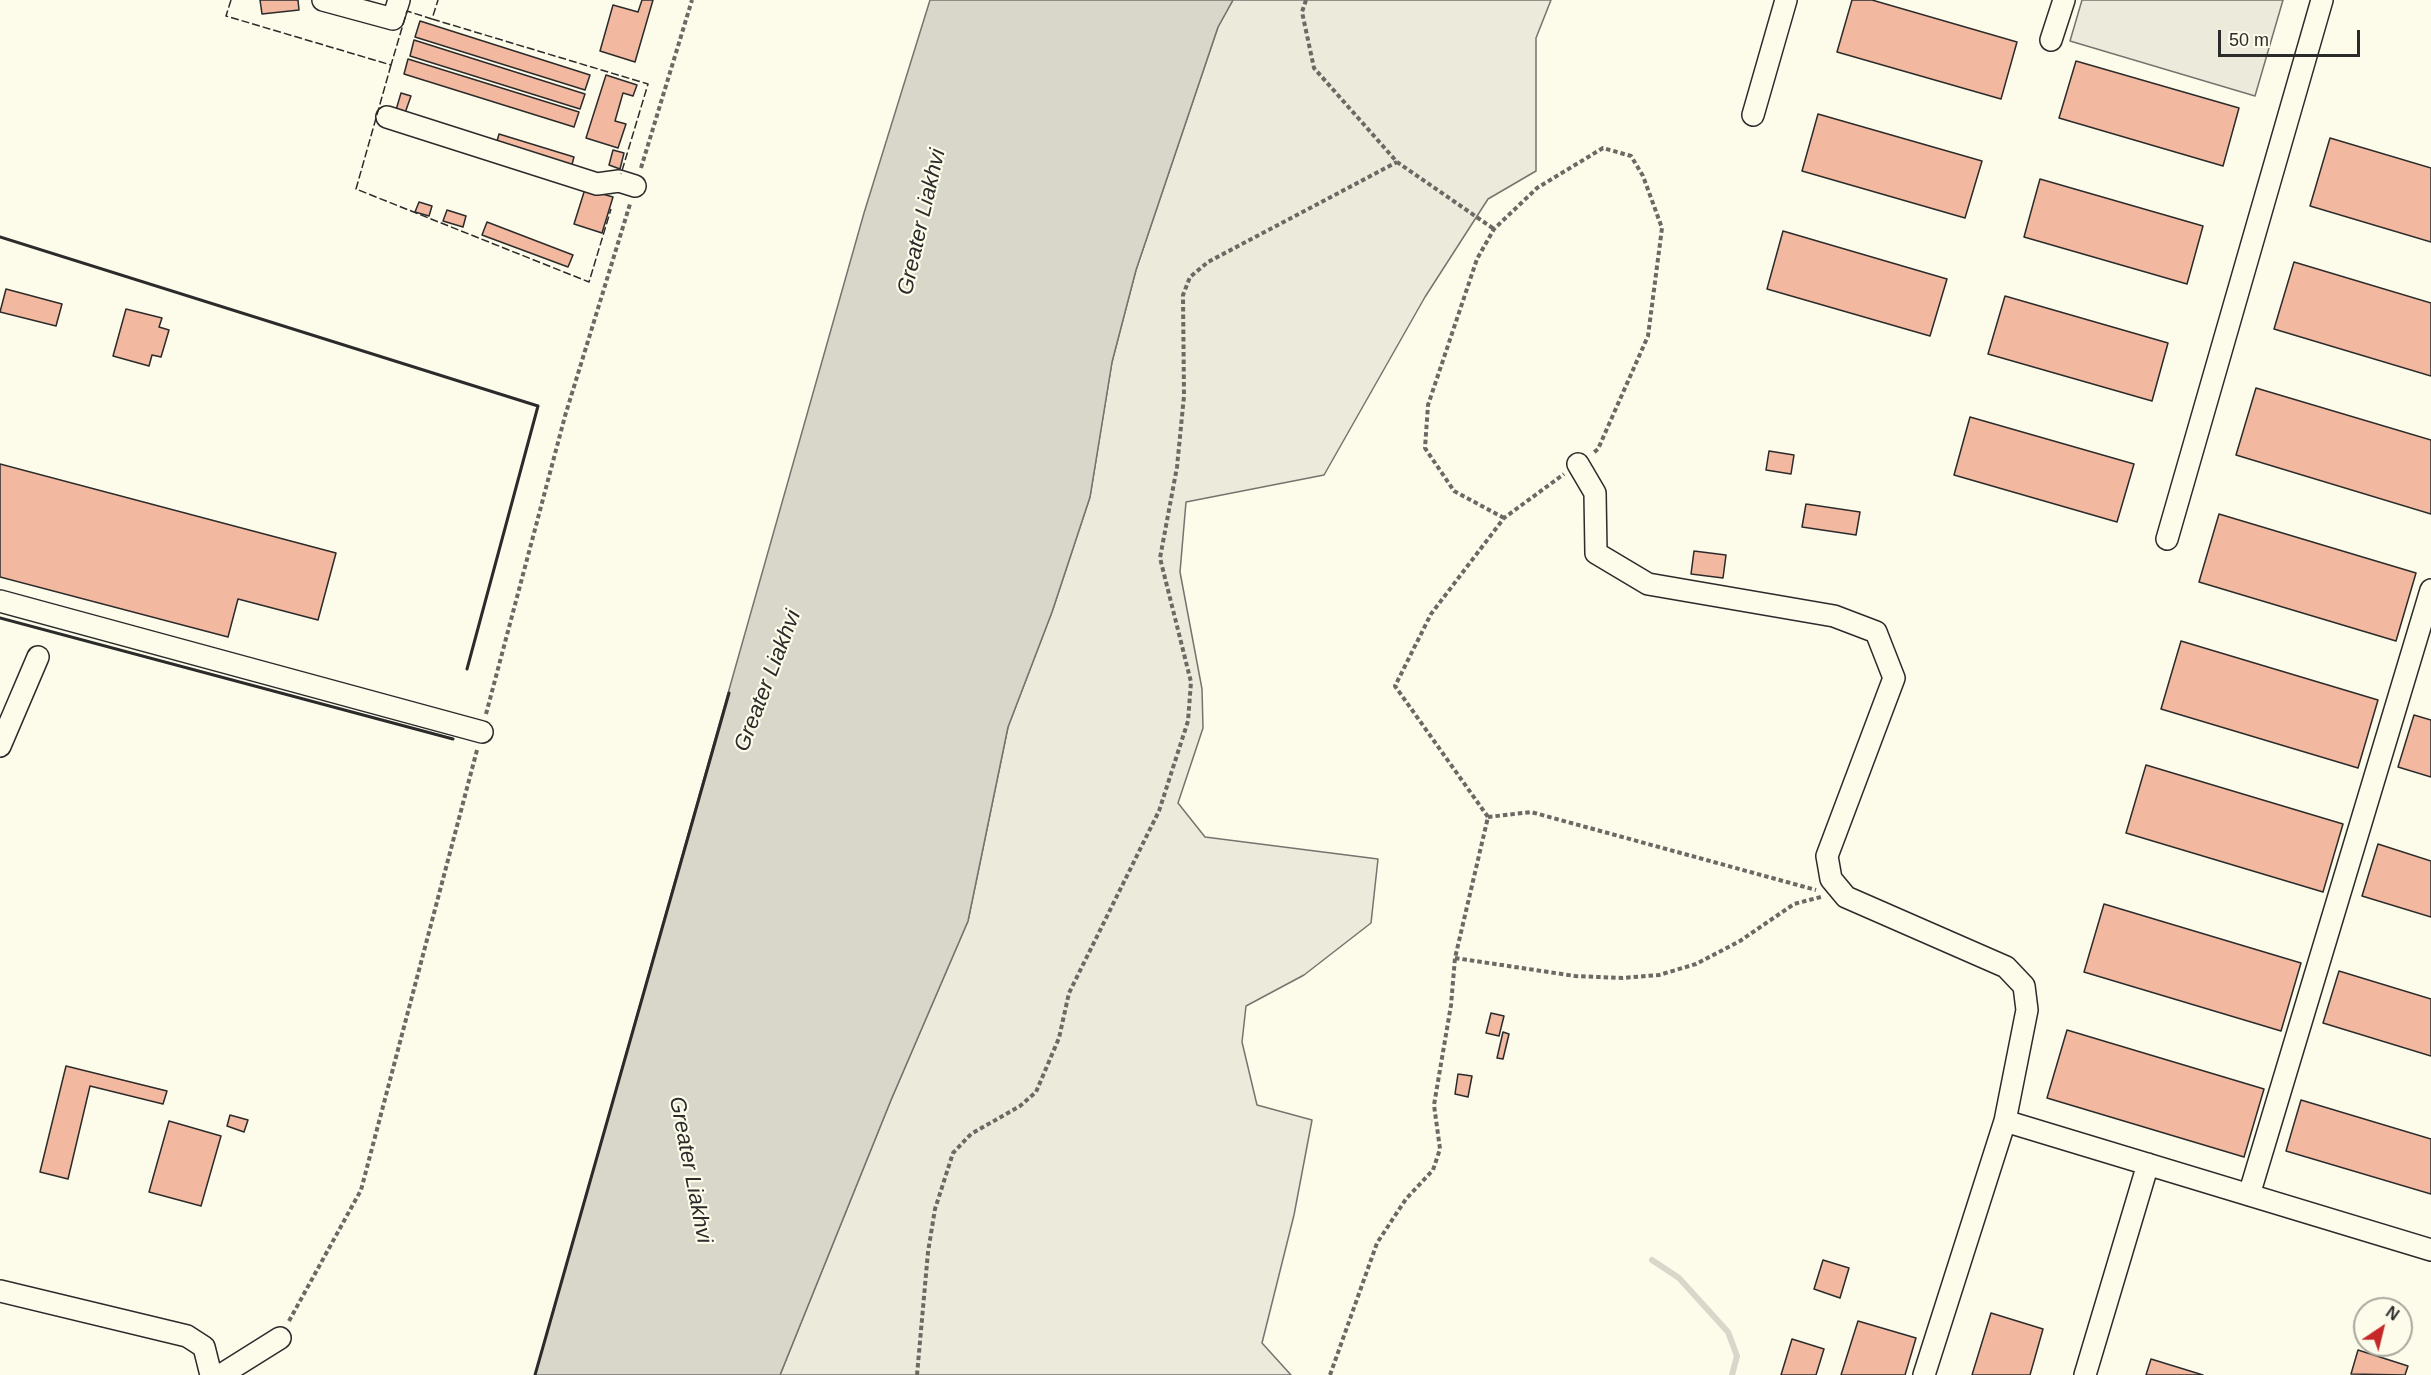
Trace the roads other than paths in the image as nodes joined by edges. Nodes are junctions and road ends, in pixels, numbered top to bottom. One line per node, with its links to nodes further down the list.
1 (323, 0): 2 (street)
2 (399, 0)
3 (1786, 0): 7 (street)
4 (2064, 0): 6 (street)
5 (2322, 0): 11 (street)
6 (2051, 40)
7 (1753, 115)
8 (387, 117): 9 (street)
9 (635, 186)
10 (1578, 464): 17 (street)
11 (2167, 539)
12 (2431, 590): 19 (street)
13 (0, 601): 15 (street)
14 (39, 657): 16 (street)
15 (482, 732)
16 (0, 746)
17 (2005, 1121): 18 (street); 25 (street)
18 (2148, 1164): 19 (street); 26 (street)
19 (2249, 1195): 20 (street)
20 (2431, 1250)
21 (0, 1291): 23 (street)
22 (280, 1338): 24 (street)
23 (211, 1375)
24 (221, 1375)
25 (1924, 1375)
26 (2085, 1375)

